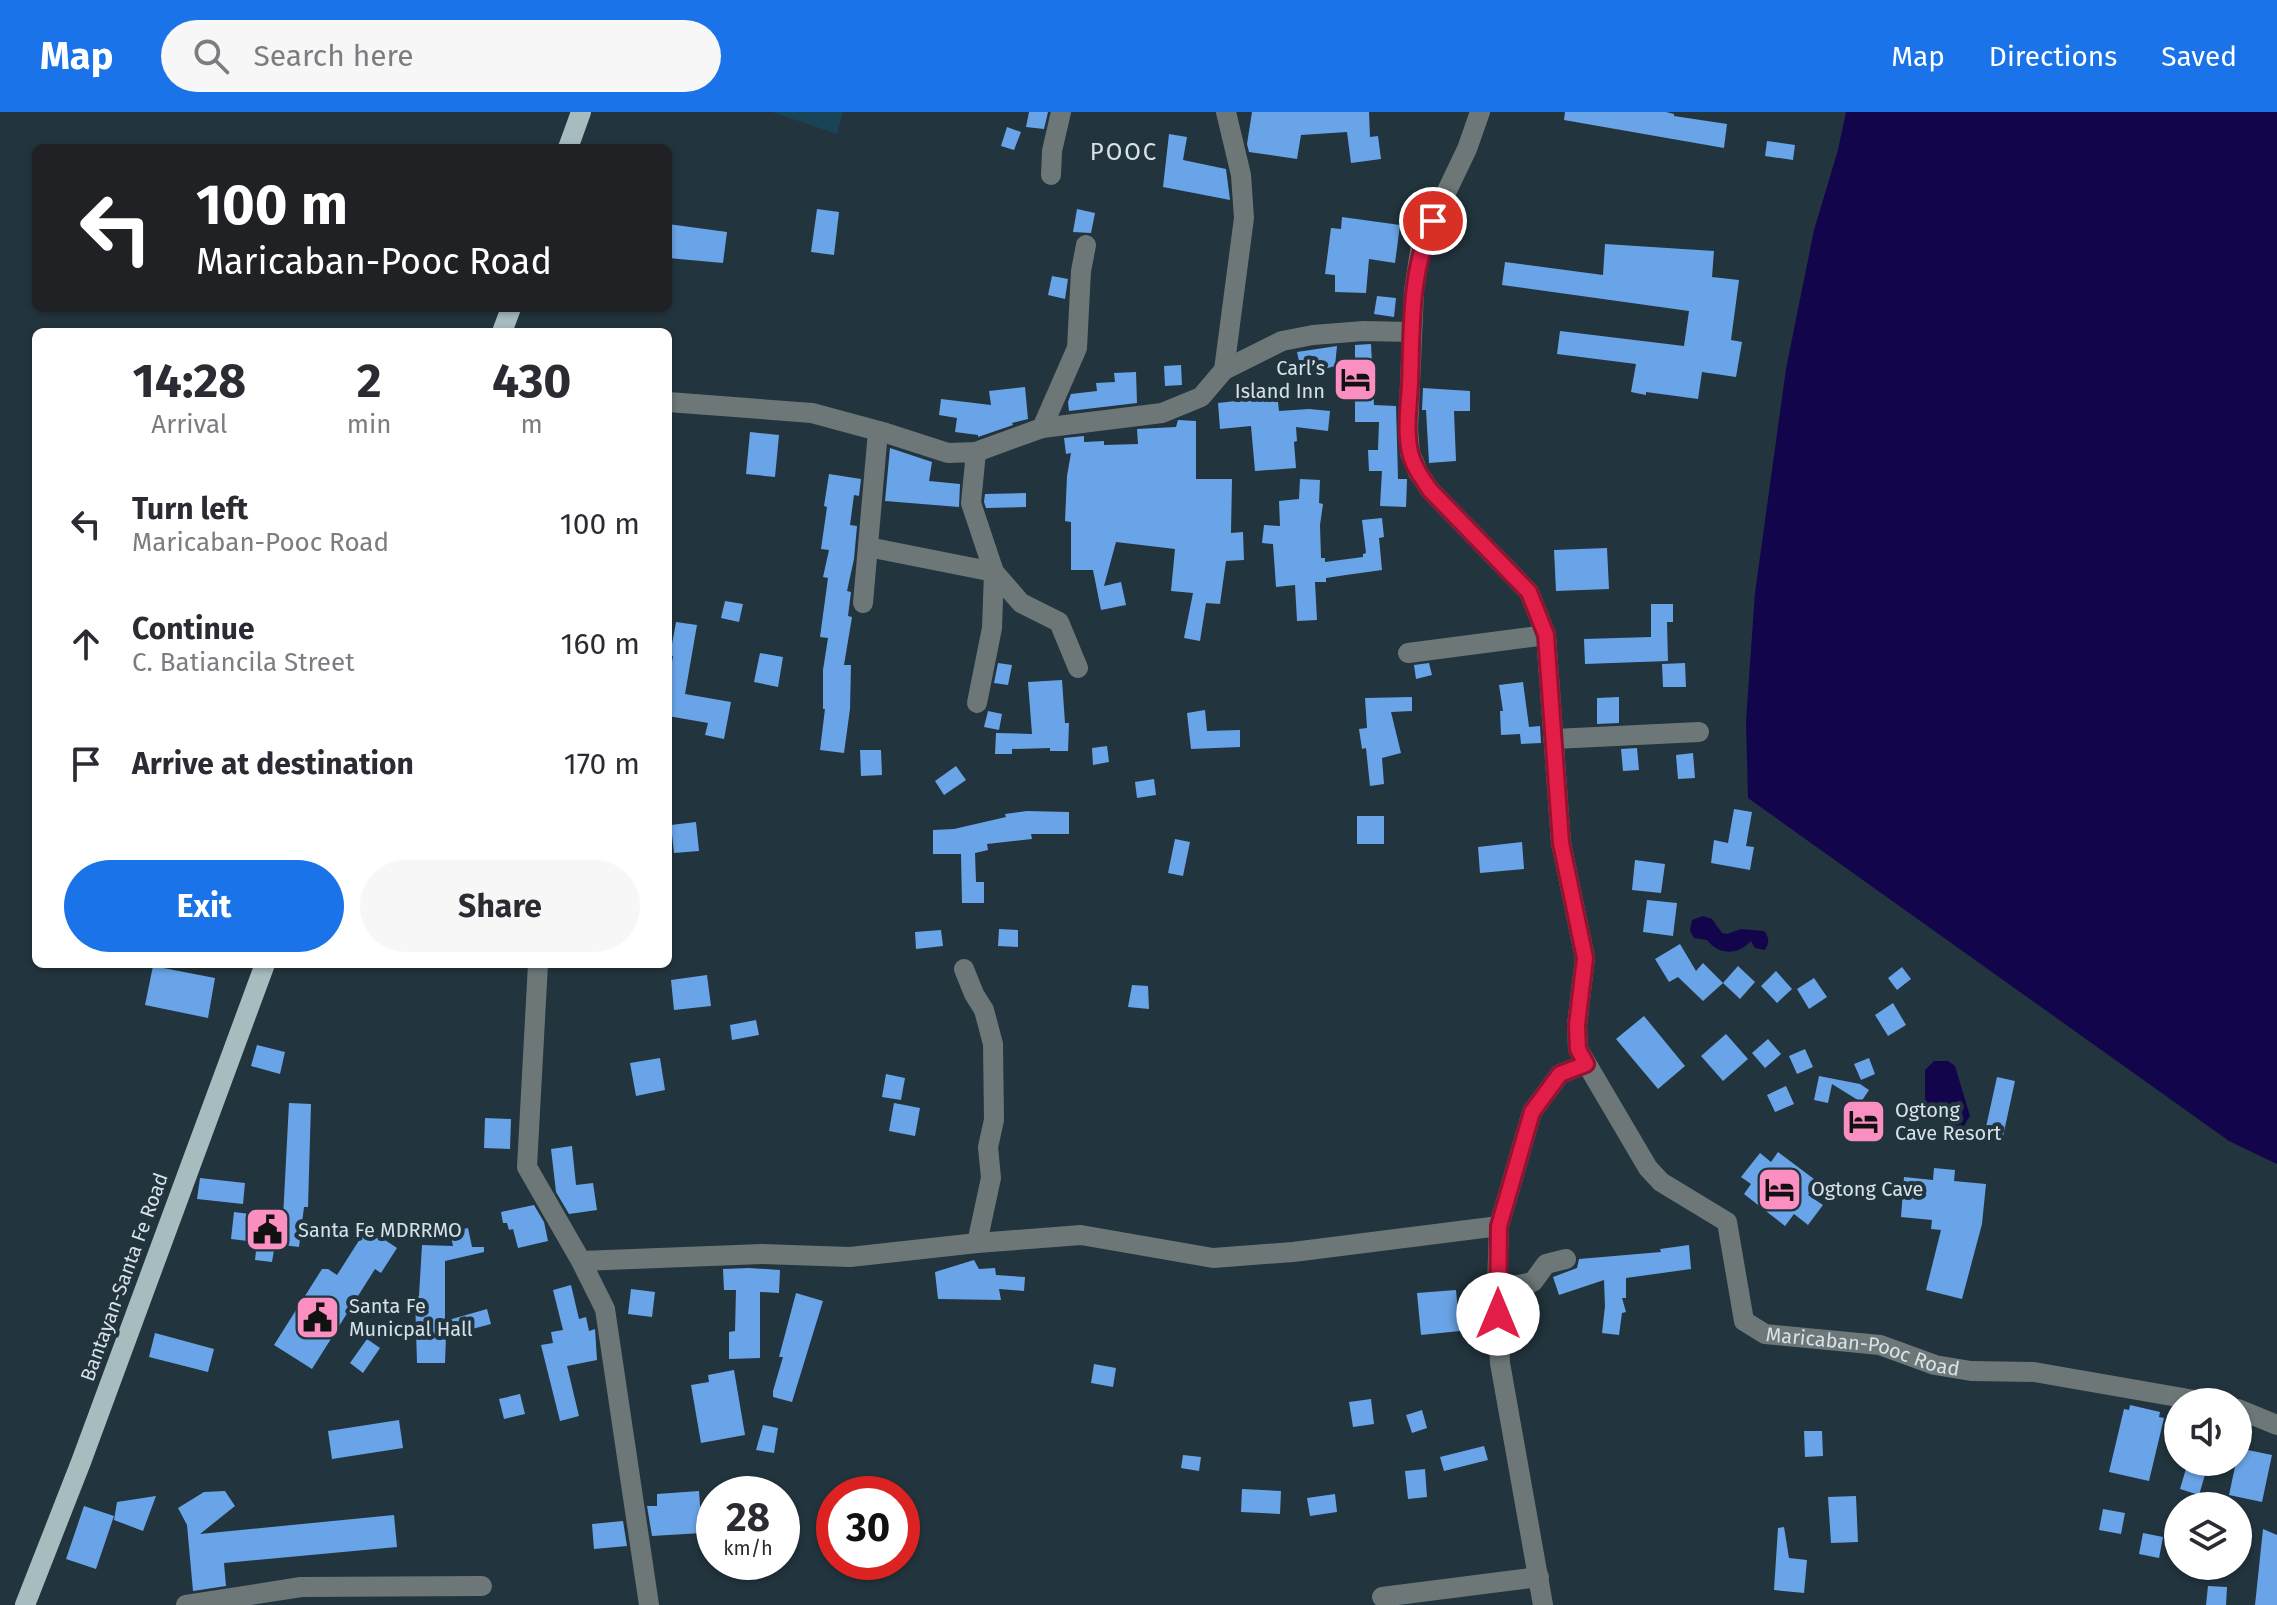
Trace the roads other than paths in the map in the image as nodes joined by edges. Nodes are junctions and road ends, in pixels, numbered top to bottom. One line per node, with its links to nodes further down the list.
1 (581, 112): 5 (main road)
2 (1061, 112): 6 (street)
3 (1226, 112): 9 (street)
4 (1480, 112): 8 (street, Maricaban-Pooc Road)
5 (569, 144)
6 (1051, 175)
7 (1086, 245): 11 (street)
8 (1412, 332): 9 (street); 17 (street, Maricaban-Pooc Road)
9 (1224, 370): 11 (street)
10 (672, 402): 12 (street)
11 (1042, 428): 13 (street)
12 (878, 431): 13 (street); 14 (street)
13 (976, 452): 15 (street)
14 (868, 547): 15 (street); 16 (street)
15 (994, 572): 19 (street); 20 (street)
16 (863, 603)
17 (1546, 635): 18 (street); 22 (street, Maricaban-Pooc Road)
18 (1408, 653)
19 (1078, 668)
20 (977, 703)
21 (1699, 732): 22 (street)
22 (1554, 739): 26 (street, Maricaban-Pooc Road)
23 (264, 968): 38 (main road, Bantayan-Santa Fe Road)
24 (538, 968): 30 (street)
25 (964, 969): 28 (street)
26 (1586, 1064): 27 (street); 32 (street, Maricaban-Pooc Road)
27 (1499, 1226): 28 (street); 31 (street)
28 (977, 1243): 30 (street)
29 (1566, 1259): 31 (street)
30 (581, 1261): 40 (street)
31 (1497, 1289): 35 (street)
32 (2164, 1395)
33 (2252, 1415): 34 (street)
34 (2277, 1425)
35 (1539, 1577): 37 (street); 41 (street)
36 (482, 1586): 39 (street)
37 (1382, 1597)
38 (25, 1605)
39 (186, 1605)
40 (649, 1605)
41 (1543, 1605)

